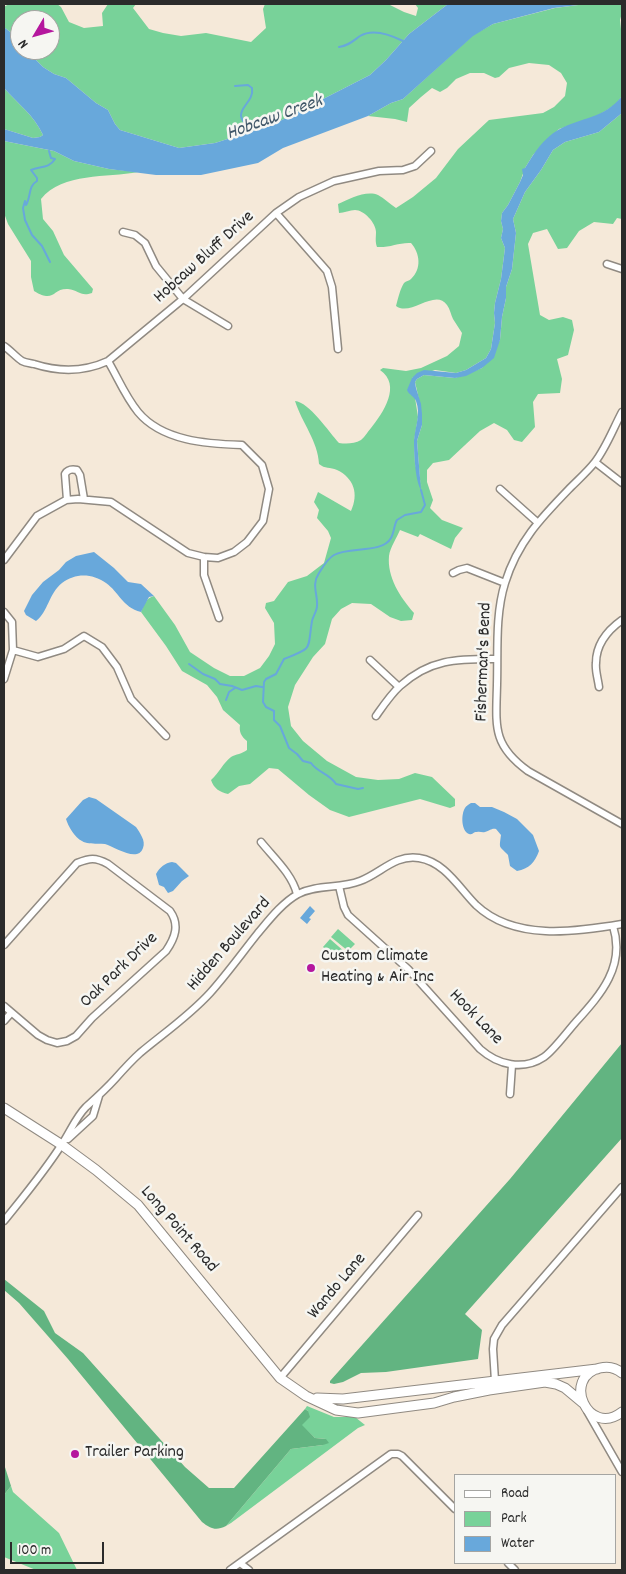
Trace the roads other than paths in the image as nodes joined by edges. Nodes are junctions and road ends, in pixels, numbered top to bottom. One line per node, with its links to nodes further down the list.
1 (431, 151): 2 (street, Hobcaw Bluff Drive)
2 (276, 213): 6 (street, Hobcaw Bluff Drive); 9 (street)
3 (123, 232): 6 (street)
4 (607, 264): 5 (street)
5 (622, 270)
6 (183, 299): 7 (street); 10 (street, Hobcaw Bluff Drive)
7 (228, 326)
8 (4, 346): 10 (street, Hobcaw Bluff Drive)
9 (338, 349)
10 (108, 361): 18 (street)
11 (622, 412): 12 (street, Fisherman's Bend)
12 (595, 462): 13 (street); 17 (street, Fisherman's Bend)
13 (622, 482)
14 (500, 489): 17 (street)
15 (84, 499): 16 (street); 16 (street); 18 (street)
16 (67, 500): 19 (street)
17 (537, 522): 21 (street, Fisherman's Bend)
18 (204, 557): 23 (street)
19 (4, 560)
20 (453, 573): 21 (street)
21 (505, 582): 27 (street, Fisherman's Bend)
22 (4, 612): 25 (street)
23 (220, 618)
24 (622, 620): 30 (street)
25 (13, 650): 28 (street); 32 (street)
26 (370, 660): 29 (street)
27 (497, 660): 29 (street); 33 (street, Fisherman's Bend)
28 (4, 679)
29 (399, 687): 31 (street)
30 (598, 687)
31 (376, 716)
32 (166, 736)
33 (622, 824)
34 (261, 842): 36 (street)
35 (339, 886): 36 (street, Hidden Boulevard); 38 (street, Hidden Boulevard); 43 (street, Hook Lane)
36 (297, 894): 45 (street, Hidden Boulevard)
37 (622, 924): 38 (street, Hidden Boulevard)
38 (613, 926): 43 (street, Hook Lane)
39 (4, 945): 41 (street, Oak Park Drive)
40 (4, 1006): 41 (street, Oak Park Drive)
41 (11, 1013): 42 (street)
42 (4, 1021)
43 (512, 1065): 44 (street)
44 (510, 1094)
45 (99, 1096): 47 (street, Hidden Boulevard); 47 (street, Hidden Boulevard)
46 (4, 1108): 47 (main road, Long Point Road)
47 (62, 1145): 50 (street); 54 (main road, Long Point Road)
48 (622, 1187): 55 (street)
49 (418, 1215): 54 (street, Wando Lane)
50 (4, 1221)
51 (618, 1368): 52 (main road); 53 (main road)
52 (597, 1369): 55 (main road); 57 (main road)
53 (622, 1373)
54 (280, 1378): 56 (main road, Long Point Road)
55 (495, 1381): 56 (main road)
56 (306, 1396): 57 (main road, Long Point Road)
57 (584, 1405): 58 (main road, Long Point Road); 59 (street)
58 (622, 1412)
59 (622, 1472)
60 (454, 1508): 61 (street)
61 (240, 1563): 62 (street); 63 (street)
62 (230, 1570)
63 (249, 1570)

